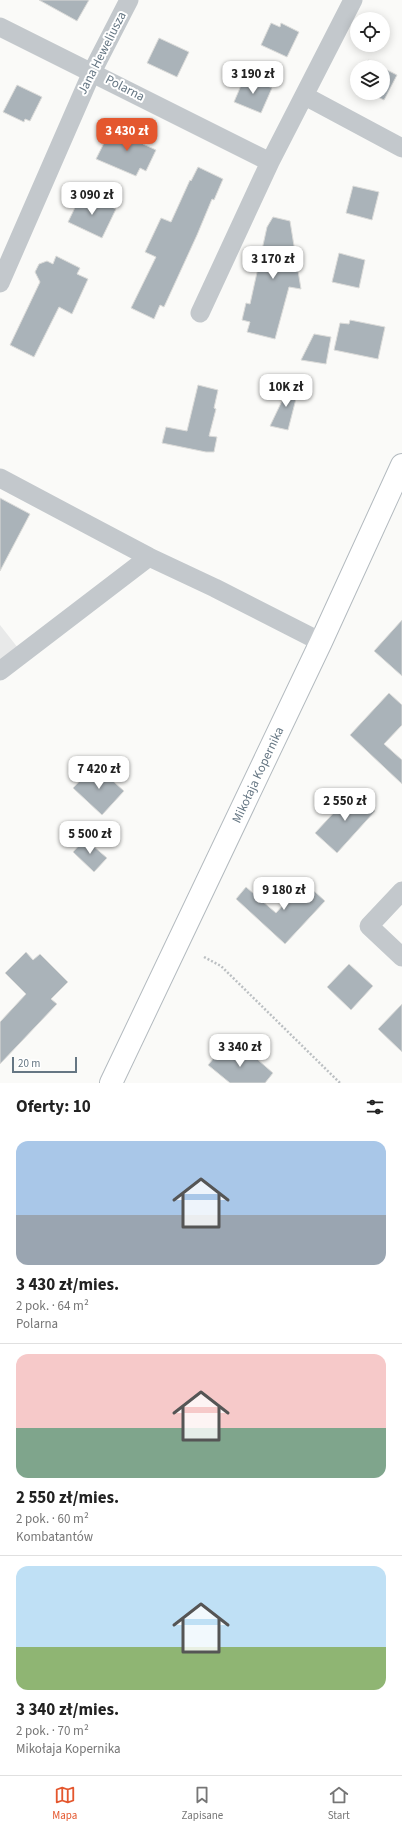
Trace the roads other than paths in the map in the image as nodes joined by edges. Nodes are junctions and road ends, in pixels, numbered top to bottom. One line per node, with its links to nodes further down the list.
1 (129, 0): 4 (street, Jana Heweliusza)
2 (353, 0): 5 (street)
3 (0, 27): 4 (street, Polarna)
4 (92, 72): 7 (street, Polarna); 8 (street, Jana Heweliusza)
5 (305, 96): 6 (street); 7 (street)
6 (402, 148)
7 (270, 162): 10 (street)
8 (5, 255): 9 (street, Jana Heweliusza)
9 (0, 283)
10 (200, 313)
11 (402, 465): 14 (street, Mikołaja Kopernika)
12 (0, 478): 13 (street)
13 (149, 557): 14 (street); 15 (street)
14 (321, 642): 18 (street, Mikołaja Kopernika)
15 (0, 671)
16 (402, 891): 17 (street)
17 (402, 957)
18 (112, 1083)

